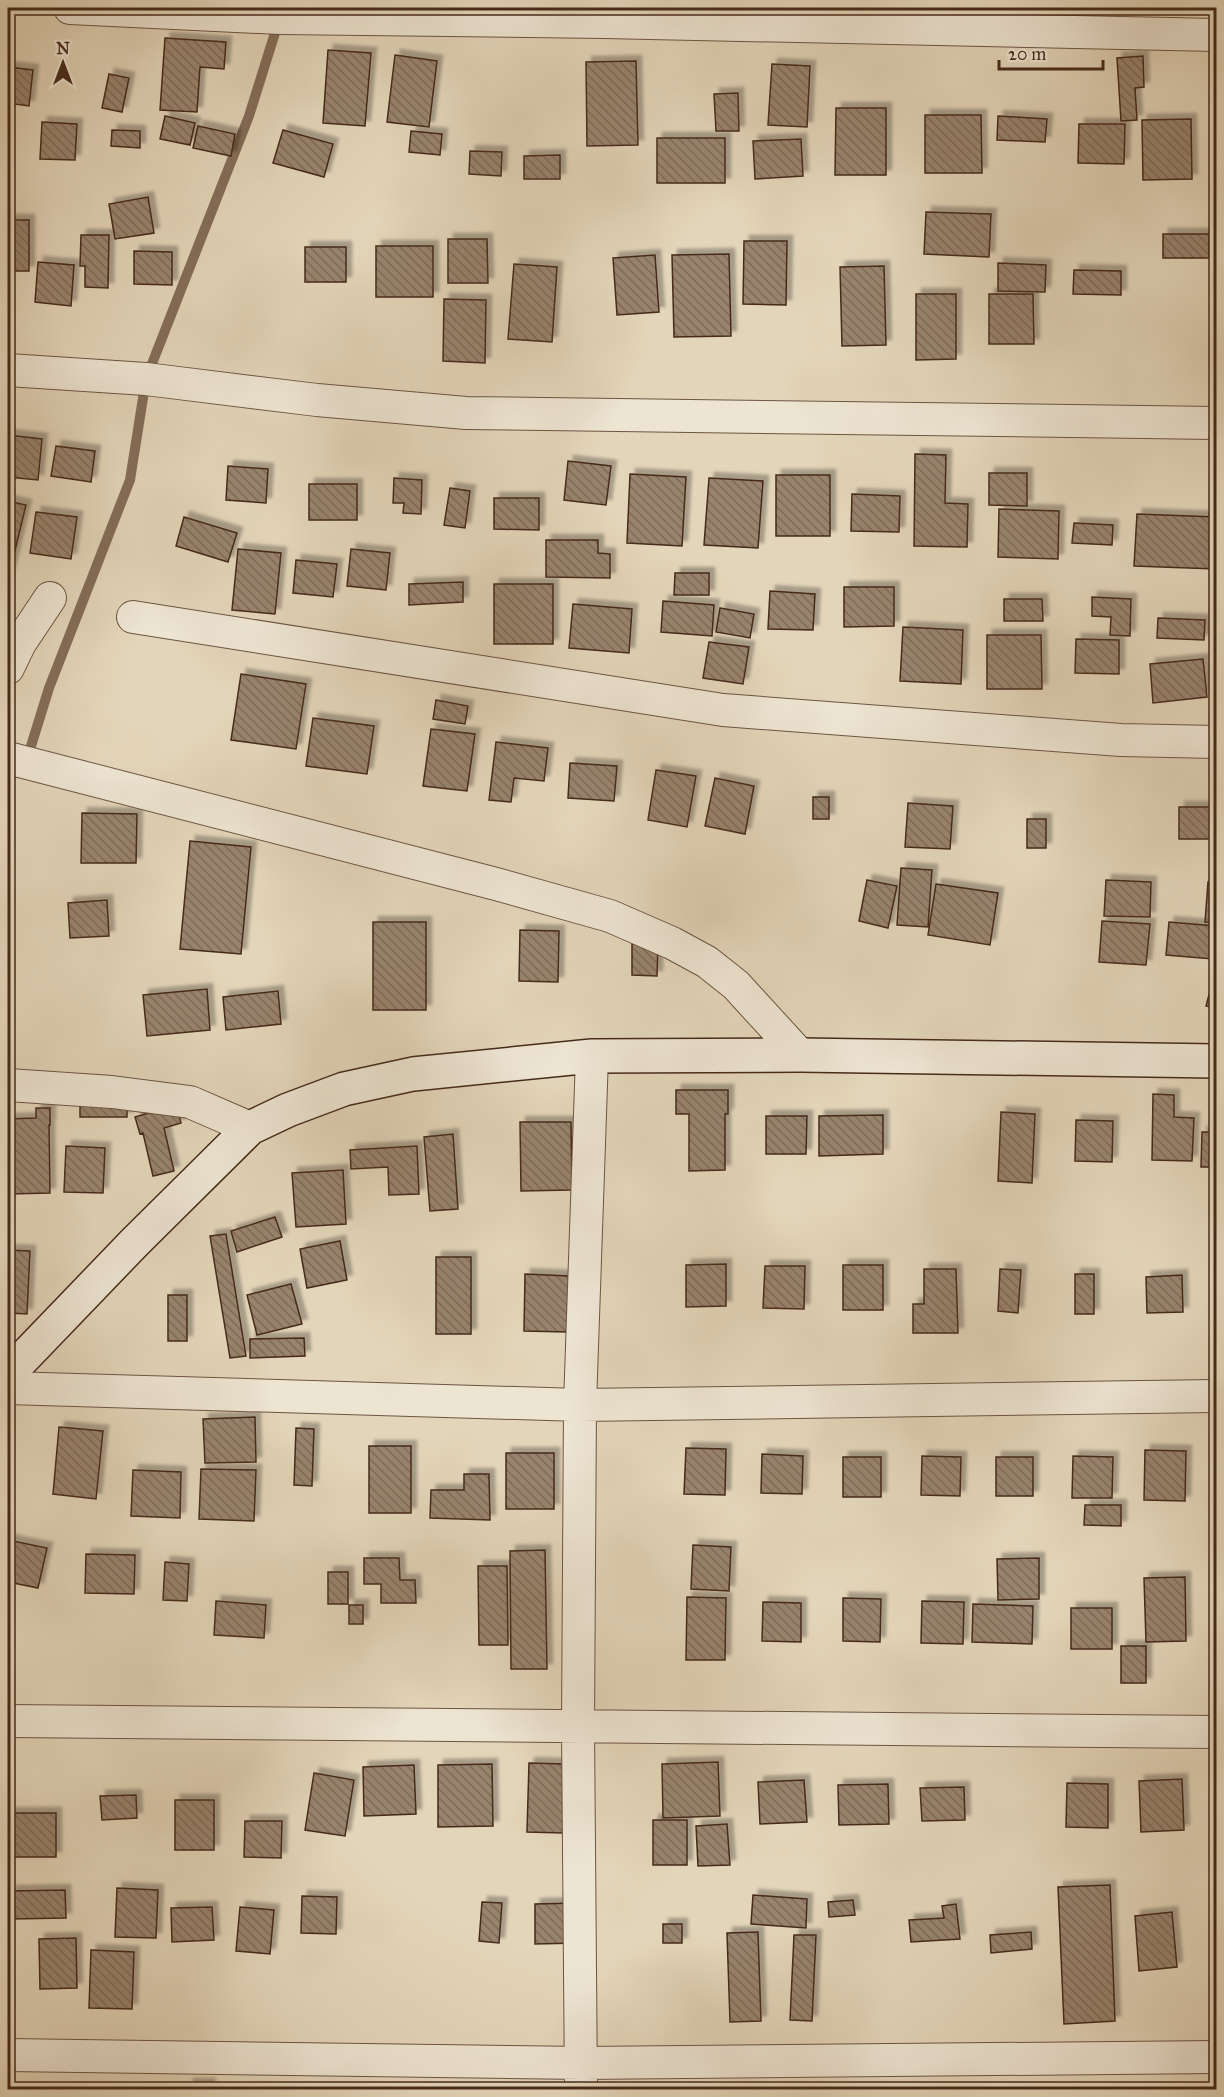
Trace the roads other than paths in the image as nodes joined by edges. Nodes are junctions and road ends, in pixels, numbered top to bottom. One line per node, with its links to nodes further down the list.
1 (70, 8): 2 (street)
2 (1216, 35)
3 (8, 370): 4 (street)
4 (1216, 423)
5 (50, 598): 7 (street)
6 (133, 616): 8 (street)
7 (8, 668)
8 (1216, 742)
9 (8, 758): 10 (street)
10 (800, 1055): 11 (street); 12 (street)
11 (592, 1056): 14 (street); 18 (street)
12 (1216, 1061)
13 (8, 1085): 14 (street)
14 (250, 1128): 15 (street)
15 (8, 1374)
16 (8, 1388): 18 (street)
17 (1216, 1396): 18 (street)
18 (580, 1405): 20 (street)
19 (8, 1720): 20 (street)
20 (578, 1727): 21 (street); 24 (street)
21 (1216, 1732)
22 (8, 2055): 24 (street)
23 (1216, 2057): 24 (street)
24 (581, 2076)

